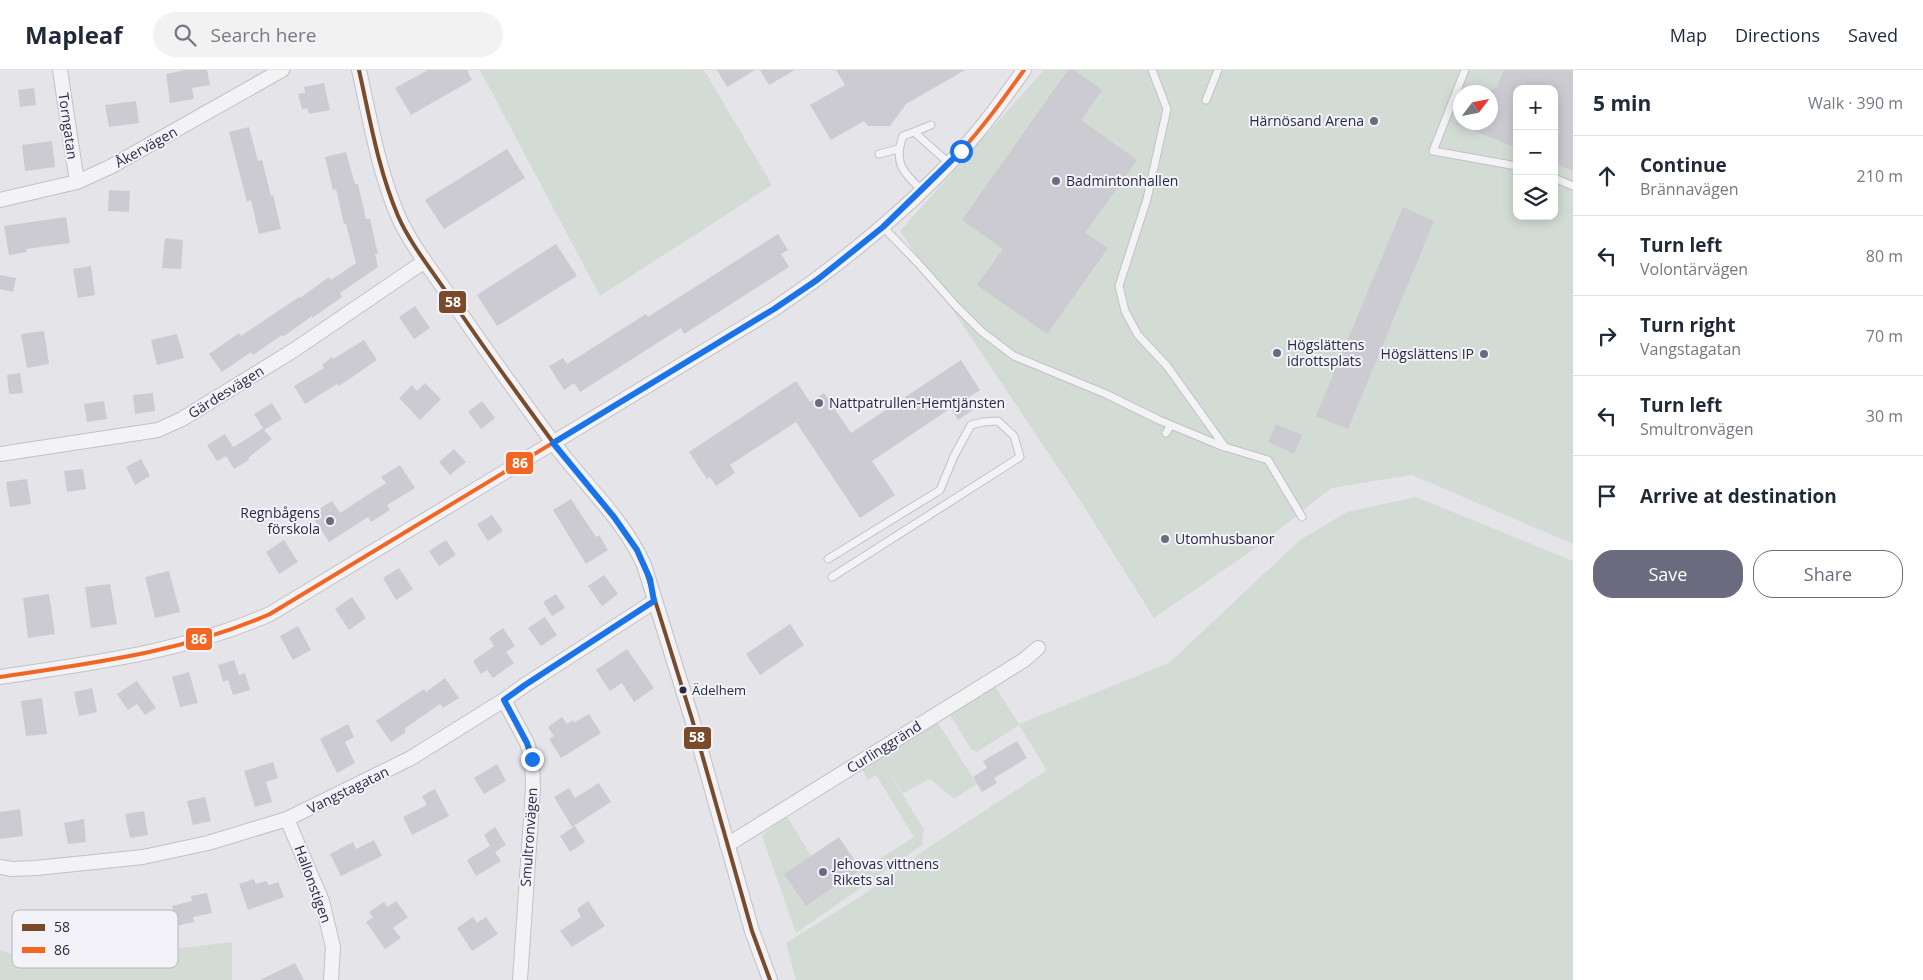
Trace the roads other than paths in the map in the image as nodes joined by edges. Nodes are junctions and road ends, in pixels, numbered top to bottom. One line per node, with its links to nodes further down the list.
1 (60, 70): 16 (street, Torngatan)
2 (282, 70): 16 (street, Åkervägen)
3 (359, 70): 21 (street)
4 (1024, 70): 13 (street)
5 (1152, 70): 25 (lane)
6 (1218, 70): 8 (lane)
7 (1465, 70): 14 (lane)
8 (1206, 100)
9 (931, 126): 10 (lane)
10 (914, 132): 11 (lane); 13 (lane)
11 (898, 149): 12 (lane); 18 (lane)
12 (880, 154)
13 (949, 163): 18 (street)
14 (1513, 165)
15 (1558, 180): 17 (lane)
16 (76, 182): 19 (street, Åkervägen)
17 (1573, 186)
18 (922, 190): 20 (street)
19 (0, 200)
20 (883, 227): 22 (lane); 24 (street)
21 (425, 261): 24 (street); 26 (street, Gärdesvägen)
22 (1171, 425): 23 (lane); 25 (lane)
23 (1166, 433)
24 (553, 443): 30 (street); 32 (street)
25 (1225, 447): 27 (lane)
26 (0, 454)
27 (1302, 517)
28 (828, 559): 29 (lane)
29 (832, 577)
30 (654, 601): 33 (street, Vangstagatan); 35 (street)
31 (1038, 648): 35 (street, Curlinggränd)
32 (0, 677)
33 (504, 700): 34 (street, Vangstagatan); 38 (street, Smultronvägen)
34 (287, 819): 36 (street, Vangstagatan); 37 (street, Hallonstigen)
35 (728, 844): 39 (street)
36 (0, 867)
37 (331, 980)
38 (520, 980)
39 (770, 980)

